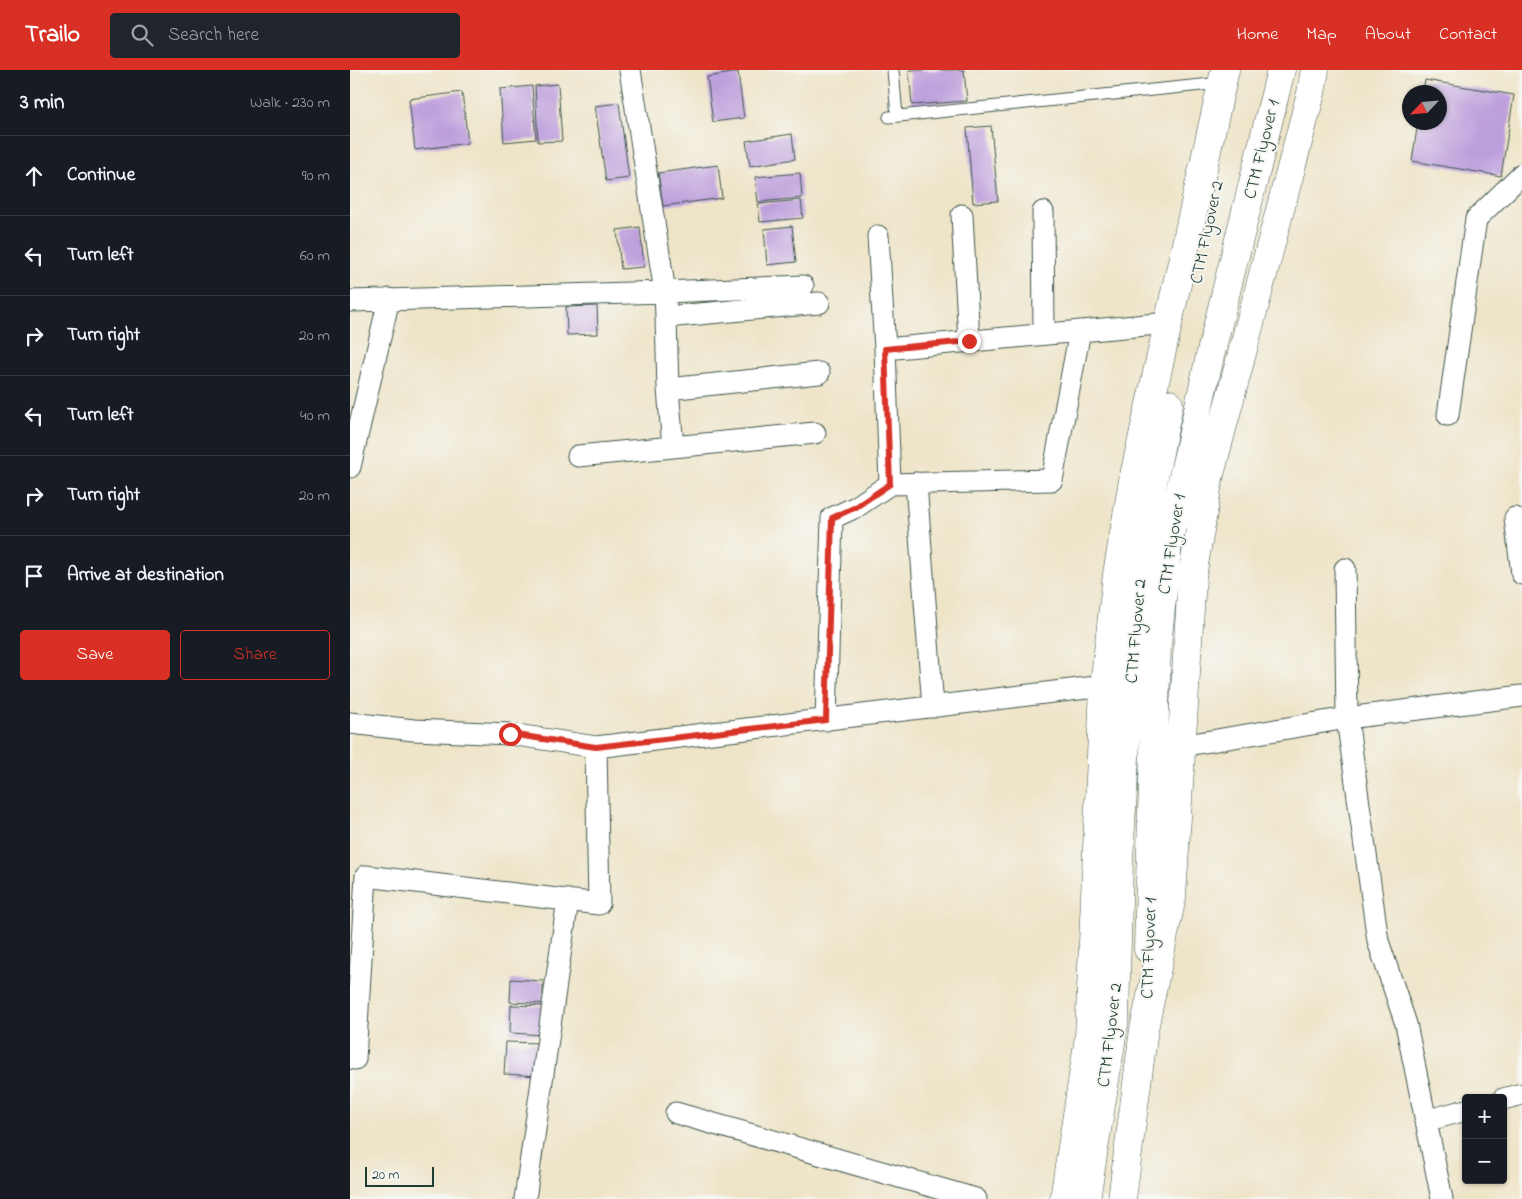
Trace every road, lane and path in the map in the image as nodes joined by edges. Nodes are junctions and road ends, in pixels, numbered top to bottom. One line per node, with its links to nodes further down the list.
1 (630, 70): 11 (street)
2 (893, 70): 5 (lane)
3 (1281, 70): 43 (main road, CTM Flyover 1)
4 (1315, 70): 39 (main road)
5 (1229, 74): 16 (main road); 53 (main road, CTM Flyover 2)
6 (1522, 174): 23 (street)
7 (1044, 212): 18 (street)
8 (962, 215): 19 (street)
9 (878, 236): 20 (street)
10 (804, 286): 11 (street)
11 (665, 292): 12 (street); 15 (street)
12 (389, 299): 13 (street); 27 (street)
13 (350, 300)
14 (819, 303): 15 (street)
15 (666, 317): 22 (street)
16 (1168, 324): 17 (street); 33 (main road)
17 (1080, 331): 18 (street); 28 (street)
18 (1044, 334): 19 (street)
19 (969, 341): 20 (street)
20 (885, 349): 29 (street)
21 (819, 373): 22 (street)
22 (668, 389): 25 (street)
23 (1448, 415)
24 (815, 433): 25 (street)
25 (673, 447): 26 (street)
26 (578, 456)
27 (350, 467)
28 (916, 483): 29 (street); 35 (street)
29 (890, 484): 37 (street)
30 (1515, 518): 32 (street)
31 (1345, 569): 36 (street)
32 (1522, 574)
33 (1104, 686): 35 (street); 52 (main road)
34 (1522, 696): 36 (street)
35 (933, 707): 37 (street)
36 (1347, 718): 39 (street); 49 (street)
37 (826, 720): 40 (street)
38 (350, 723): 40 (street)
39 (1182, 746): 43 (main road)
40 (596, 747): 42 (street)
41 (358, 875): 42 (street); 44 (street)
42 (568, 900): 50 (street)
43 (1144, 1029): 54 (main road)
44 (354, 1059)
45 (1522, 1094): 46 (street)
46 (1507, 1098)
47 (1462, 1111): 49 (street)
48 (676, 1113): 51 (street)
49 (1425, 1121): 55 (street)
50 (525, 1199)
51 (976, 1199)
52 (1064, 1199)
53 (1086, 1199)
54 (1122, 1199)
55 (1442, 1199)

